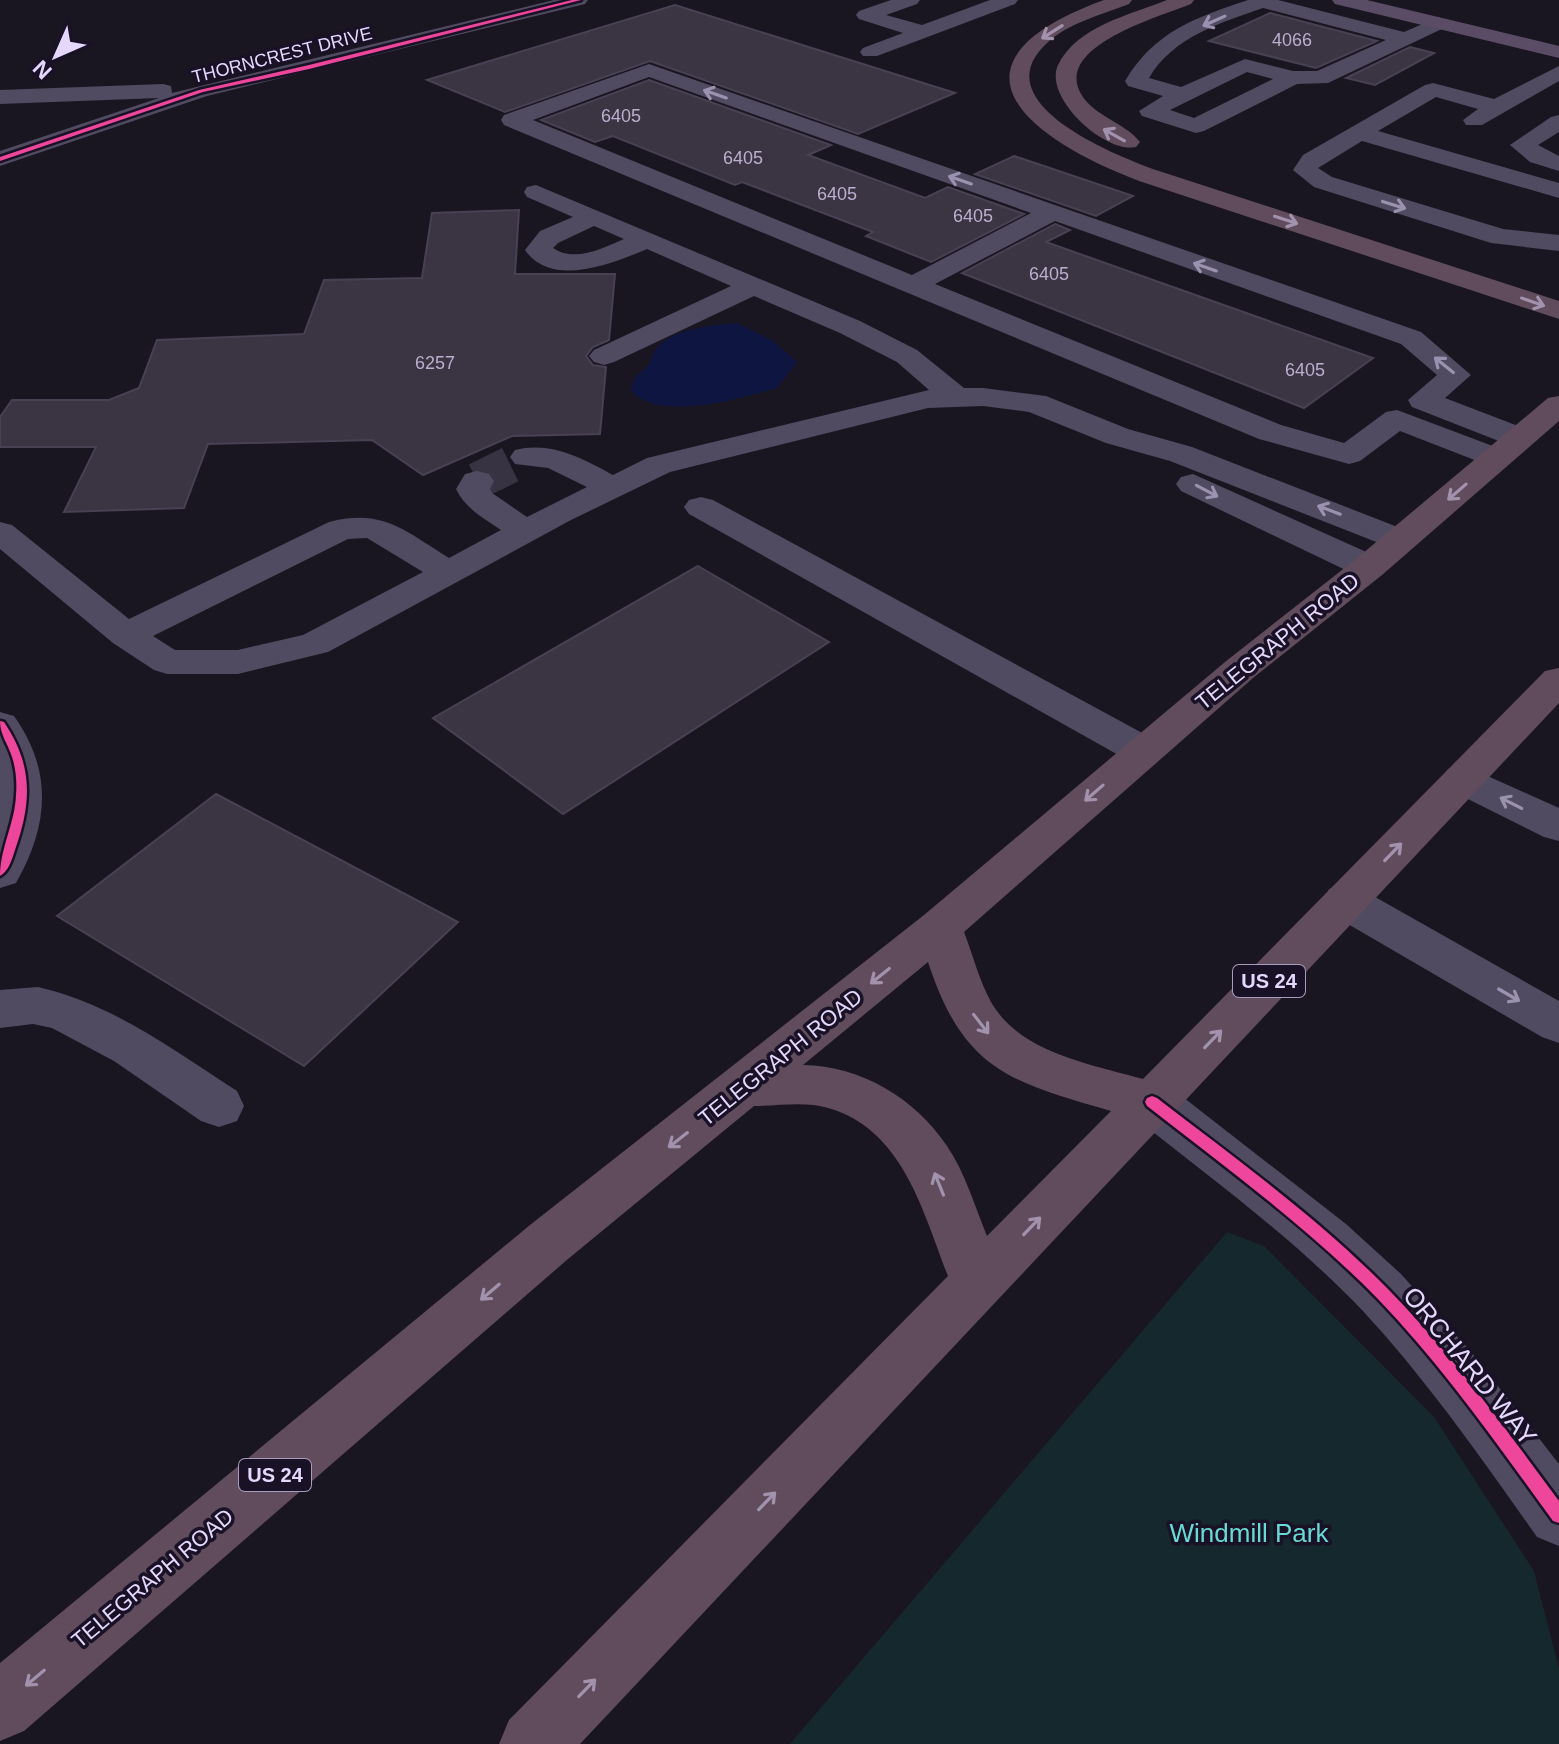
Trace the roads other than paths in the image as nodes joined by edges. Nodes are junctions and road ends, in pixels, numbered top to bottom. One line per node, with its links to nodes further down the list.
1 (578, 0): 9 (street, THORNCREST DRIVE)
2 (910, 0): 12 (street)
3 (1122, 0): 40 (highway, one-way to 40)
4 (1184, 0): 37 (highway, one-way to 4)
5 (1342, 0): 11 (main road)
6 (1265, 1): 13 (street); 20 (street, one-way to 20)
7 (992, 2): 12 (street)
8 (472, 5): 9 (street)
9 (529, 13): 14 (street, THORNCREST DRIVE)
10 (435, 16): 14 (street)
11 (1439, 23): 13 (street); 15 (main road)
12 (922, 32): 16 (street)
13 (1404, 38): 18 (street)
14 (414, 41): 19 (street, THORNCREST DRIVE)
15 (1554, 48)
16 (870, 52)
17 (1559, 72): 22 (street)
18 (1293, 77): 20 (street); 20 (street)
19 (201, 91): 21 (street); 26 (street, THORNCREST DRIVE)
20 (1183, 95)
21 (7, 97): 26 (street)
22 (1498, 107): 23 (street); 28 (street)
23 (1389, 114): 24 (street); 27 (street)
24 (1415, 121)
25 (1559, 122): 30 (street)
26 (43, 127): 29 (street, THORNCREST DRIVE)
27 (1357, 132): 31 (street); 36 (street, one-way to 36)
28 (1454, 132)
29 (0, 159)
30 (1559, 164)
31 (1559, 191)
32 (536, 192): 34 (street)
33 (1053, 212): 39 (street); 39 (street, one-way to 39); 43 (street, one-way to 33)
34 (594, 217): 35 (street); 35 (street)
35 (648, 239): 38 (street)
36 (1559, 243)
37 (1547, 281)
38 (754, 285): 41 (street); 42 (street)
39 (913, 285): 45 (street)
40 (1559, 311)
41 (604, 356)
42 (957, 398): 46 (street); 50 (street)
43 (1423, 400): 45 (street); 47 (street)
44 (1559, 405): 47 (highway, TELEGRAPH ROAD / US 24)
45 (1397, 419): 47 (street)
46 (1117, 436): 54 (street, one-way to 46); 55 (street, one-way to 55)
47 (1508, 448): 54 (highway, TELEGRAPH ROAD / US 24, one-way to 54)
48 (526, 457): 50 (street)
49 (477, 481): 52 (street)
50 (612, 487): 52 (street)
51 (701, 507): 60 (street)
52 (525, 531): 56 (street)
53 (0, 532): 57 (street)
54 (1401, 540): 55 (highway, TELEGRAPH ROAD / US 24)
55 (1369, 567): 60 (highway, TELEGRAPH ROAD / US 24)
56 (448, 572): 57 (street); 57 (street)
57 (126, 635)
58 (1559, 680): 61 (highway, US 24)
59 (0, 725): 63 (street)
60 (1143, 751): 65 (highway, TELEGRAPH ROAD / US 24, one-way to 65)
61 (1463, 779): 62 (street, one-way to 61); 64 (highway, US 24, one-way to 61)
62 (1559, 826)
63 (0, 872)
64 (1345, 901): 67 (street, one-way to 67); 69 (highway, US 24, one-way to 64)
65 (940, 927): 68 (highway, TELEGRAPH ROAD / US 24, one-way to 68); 69 (highway, one-way to 69)
66 (0, 1009): 70 (street)
67 (1559, 1024)
68 (747, 1085): 71 (highway, one-way to 68); 73 (highway, TELEGRAPH ROAD / US 24, one-way to 73)
69 (1152, 1102): 71 (highway, US 24, one-way to 69); 72 (street, ORCHARD WAY)
70 (219, 1106)
71 (978, 1282): 74 (highway, US 24, one-way to 71)
72 (1559, 1515)
73 (0, 1707)
74 (533, 1744)

